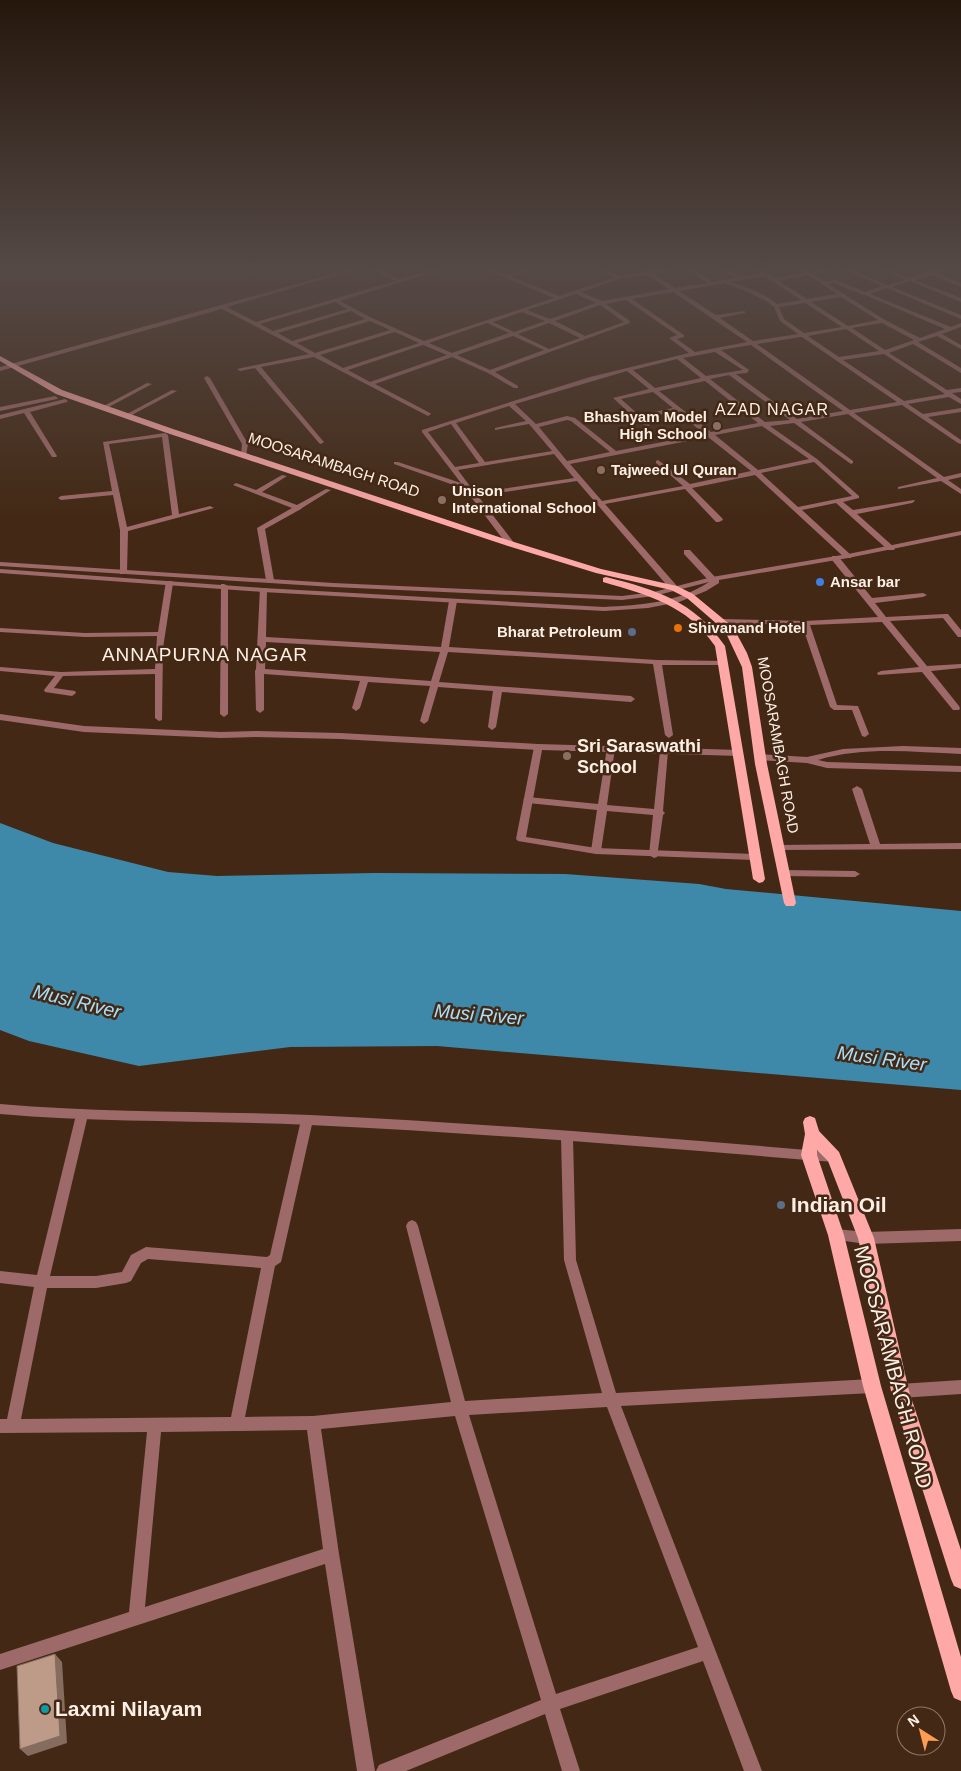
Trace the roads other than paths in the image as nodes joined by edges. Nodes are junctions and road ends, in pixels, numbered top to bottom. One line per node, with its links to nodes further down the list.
1 (63, 352): 21 (street)
2 (310, 352): 15 (street)
3 (323, 352): 15 (street)
4 (396, 352): 26 (street)
5 (442, 352): 17 (street)
6 (460, 352): 17 (street)
7 (550, 352): 28 (street)
8 (691, 352): 16 (street)
9 (708, 352): 16 (street)
10 (719, 352): 29 (street)
11 (764, 352): 49 (street)
12 (827, 352): 20 (street)
13 (886, 352): 20 (street); 38 (street)
14 (932, 352): 27 (street)
15 (315, 354): 22 (street); 26 (street)
16 (694, 354): 18 (street)
17 (450, 355): 28 (street); 33 (street)
18 (678, 357): 25 (street); 31 (street)
19 (0, 358): 21 (main road, MOOSARAMBAGH ROAD)
20 (838, 359): 43 (street)
21 (12, 366): 23 (street); 45 (main road, MOOSARAMBAGH ROAD)
22 (257, 366): 24 (street); 63 (street)
23 (0, 369): 39 (main road, MOOSARAMBAGH ROAD)
24 (240, 369)
25 (628, 369): 36 (street); 42 (street)
26 (342, 370): 33 (street)
27 (961, 371)
28 (490, 372): 34 (street)
29 (730, 373): 31 (street); 55 (street)
30 (207, 378): 67 (street)
31 (706, 379): 36 (street); 58 (street)
32 (149, 384): 45 (street)
33 (369, 384): 50 (street)
34 (516, 387)
35 (174, 390): 51 (street)
36 (655, 390): 46 (street); 54 (street)
37 (961, 390): 38 (street)
38 (949, 393): 41 (street); 43 (street)
39 (55, 398): 40 (main road, MOOSARAMBAGH ROAD); 44 (street)
40 (65, 401): 48 (street); 61 (main road, MOOSARAMBAGH ROAD)
41 (961, 402)
42 (510, 403): 56 (street); 57 (street)
43 (904, 403): 49 (street); 52 (street)
44 (0, 408)
45 (103, 408): 51 (main road, MOOSARAMBAGH ROAD)
46 (678, 408): 54 (street); 62 (street)
47 (961, 410): 52 (street)
48 (27, 412): 53 (street); 68 (street)
49 (847, 412): 55 (street); 80 (street)
50 (428, 414)
51 (126, 416): 67 (main road, MOOSARAMBAGH ROAD)
52 (924, 416): 64 (street)
53 (0, 417)
54 (637, 417): 59 (street)
55 (797, 421): 58 (street); 71 (street)
56 (452, 422): 74 (street); 75 (street)
57 (533, 424): 60 (street); 65 (street); 66 (street)
58 (763, 424): 62 (street); 69 (street)
59 (647, 425)
60 (497, 429)
61 (164, 435): 78 (main road, MOOSARAMBAGH ROAD); 88 (street); 98 (street)
62 (709, 435): 66 (street); 76 (street)
63 (321, 442)
64 (960, 442)
65 (556, 452): 73 (street); 74 (street)
66 (615, 453): 73 (street)
67 (244, 455): 102 (main road, MOOSARAMBAGH ROAD)
68 (54, 456)
69 (815, 460): 76 (street); 92 (street)
70 (658, 462): 82 (street)
71 (851, 462)
72 (396, 463): 83 (street)
73 (565, 463): 79 (street)
74 (483, 464): 75 (street)
75 (454, 469): 83 (street)
76 (756, 472): 82 (street); 96 (street)
77 (961, 475): 80 (street)
78 (284, 476): 85 (main road, MOOSARAMBAGH ROAD); 86 (street)
79 (579, 479): 89 (street); 93 (street)
80 (944, 479): 84 (street); 87 (street)
81 (236, 485): 86 (street)
82 (688, 487): 93 (street); 99 (street)
83 (469, 488): 89 (street)
84 (900, 488)
85 (328, 490): 95 (street); 116 (main road, MOOSARAMBAGH ROAD)
86 (258, 492): 95 (street)
87 (961, 492)
88 (117, 493): 90 (street); 100 (street)
89 (474, 495): 102 (street)
90 (61, 498)
91 (912, 501): 97 (street)
92 (838, 502): 96 (street); 97 (street)
93 (600, 503): 114 (street)
94 (210, 508): 98 (street)
95 (299, 508): 111 (street)
96 (799, 509): 105 (street)
97 (850, 512): 103 (street)
98 (176, 516): 100 (street)
99 (719, 520)
100 (124, 530): 109 (street)
101 (961, 533): 103 (street)
102 (511, 544): 114 (main road, MOOSARAMBAGH ROAD)
103 (891, 548): 105 (street)
104 (688, 552): 110 (street)
105 (848, 556): 106 (street)
106 (835, 558): 110 (street); 120 (street)
107 (0, 564): 109 (street)
108 (0, 571): 112 (street)
109 (123, 572): 111 (street)
110 (716, 579): 114 (street); 118 (street)
111 (270, 580): 116 (street)
112 (169, 583): 113 (street); 126 (street)
113 (224, 586): 115 (street); 147 (street)
114 (674, 588): 116 (street); 118 (main road, MOOSARAMBAGH ROAD)
115 (263, 590): 119 (street); 128 (street)
116 (654, 594): 121 (main road, MOOSARAMBAGH ROAD)
117 (923, 595): 120 (street)
118 (690, 596): 121 (street); 123 (main road, MOOSARAMBAGH ROAD)
119 (453, 601): 121 (street); 129 (street)
120 (870, 601): 122 (street)
121 (675, 602): 131 (main road)
122 (886, 620): 124 (street); 127 (street); 136 (street)
123 (720, 621): 124 (street); 159 (main road, MOOSARAMBAGH ROAD)
124 (805, 623): 152 (street)
125 (0, 630): 126 (street)
126 (161, 634): 134 (street)
127 (961, 635)
128 (263, 639): 129 (street); 135 (street)
129 (445, 648): 130 (street); 140 (street)
130 (657, 662): 131 (street); 153 (street)
131 (724, 664): 158 (main road)
132 (961, 666): 136 (street)
133 (0, 669): 138 (street)
134 (158, 670): 138 (street); 149 (street)
135 (259, 670): 139 (street); 146 (street)
136 (926, 671): 137 (street); 145 (street)
137 (881, 673)
138 (60, 674): 142 (street)
139 (365, 678): 140 (street); 144 (street)
140 (435, 683): 141 (street); 150 (street)
141 (498, 689): 143 (street); 151 (street)
142 (72, 693)
143 (631, 699)
144 (356, 708)
145 (956, 708)
146 (260, 710)
147 (224, 714)
148 (0, 717): 154 (street)
149 (159, 718)
150 (424, 721)
151 (492, 727)
152 (865, 734)
153 (669, 735)
154 (538, 747): 155 (street); 163 (street)
155 (611, 748): 156 (street); 164 (street)
156 (664, 751): 158 (street); 165 (street)
157 (961, 751): 160 (street)
158 (739, 753): 171 (main road)
159 (760, 757): 160 (street); 168 (main road, MOOSARAMBAGH ROAD)
160 (807, 760): 161 (street)
161 (961, 769)
162 (857, 789): 167 (street)
163 (528, 800): 164 (street); 169 (street)
164 (604, 806): 165 (street); 169 (street)
165 (660, 813): 170 (street)
166 (961, 846): 167 (street)
167 (876, 847): 168 (street)
168 (778, 848): 172 (main road, MOOSARAMBAGH ROAD)
169 (596, 851): 170 (street)
170 (654, 855): 171 (street)
171 (754, 857): 174 (main road)
172 (784, 873): 173 (street); 175 (main road, MOOSARAMBAGH ROAD)
173 (855, 874)
174 (758, 879)
175 (790, 902)
176 (0, 1110): 177 (street)
177 (82, 1115): 178 (street); 188 (street)
178 (307, 1120): 179 (street); 186 (street)
179 (567, 1138): 180 (street); 192 (street)
180 (809, 1155): 181 (street); 181 (main road, MOOSARAMBAGH ROAD); 184 (main road, MOOSARAMBAGH ROAD)
181 (834, 1156): 185 (main road, MOOSARAMBAGH ROAD)
182 (412, 1226): 193 (street)
183 (961, 1235): 185 (street)
184 (836, 1236): 185 (street); 189 (main road, MOOSARAMBAGH ROAD)
185 (866, 1238): 191 (main road, MOOSARAMBAGH ROAD)
186 (269, 1263): 188 (street); 194 (street)
187 (0, 1277): 188 (street)
188 (42, 1282): 197 (street)
189 (872, 1386): 192 (street); 203 (main road, MOOSARAMBAGH ROAD)
190 (961, 1387): 191 (street)
191 (900, 1391): 199 (main road, MOOSARAMBAGH ROAD)
192 (611, 1400): 193 (street); 201 (street)
193 (460, 1408): 196 (street); 204 (street)
194 (237, 1423): 195 (street); 196 (street)
195 (155, 1424): 197 (street); 200 (street)
196 (314, 1424): 198 (street)
197 (6, 1426)
198 (331, 1554): 200 (street); 205 (street)
199 (961, 1579)
200 (136, 1617): 202 (street)
201 (707, 1652): 204 (street); 208 (street)
202 (0, 1662)
203 (961, 1691)
204 (551, 1704): 206 (street); 207 (street)
205 (366, 1771)
206 (385, 1771)
207 (571, 1771)
208 (753, 1771)

